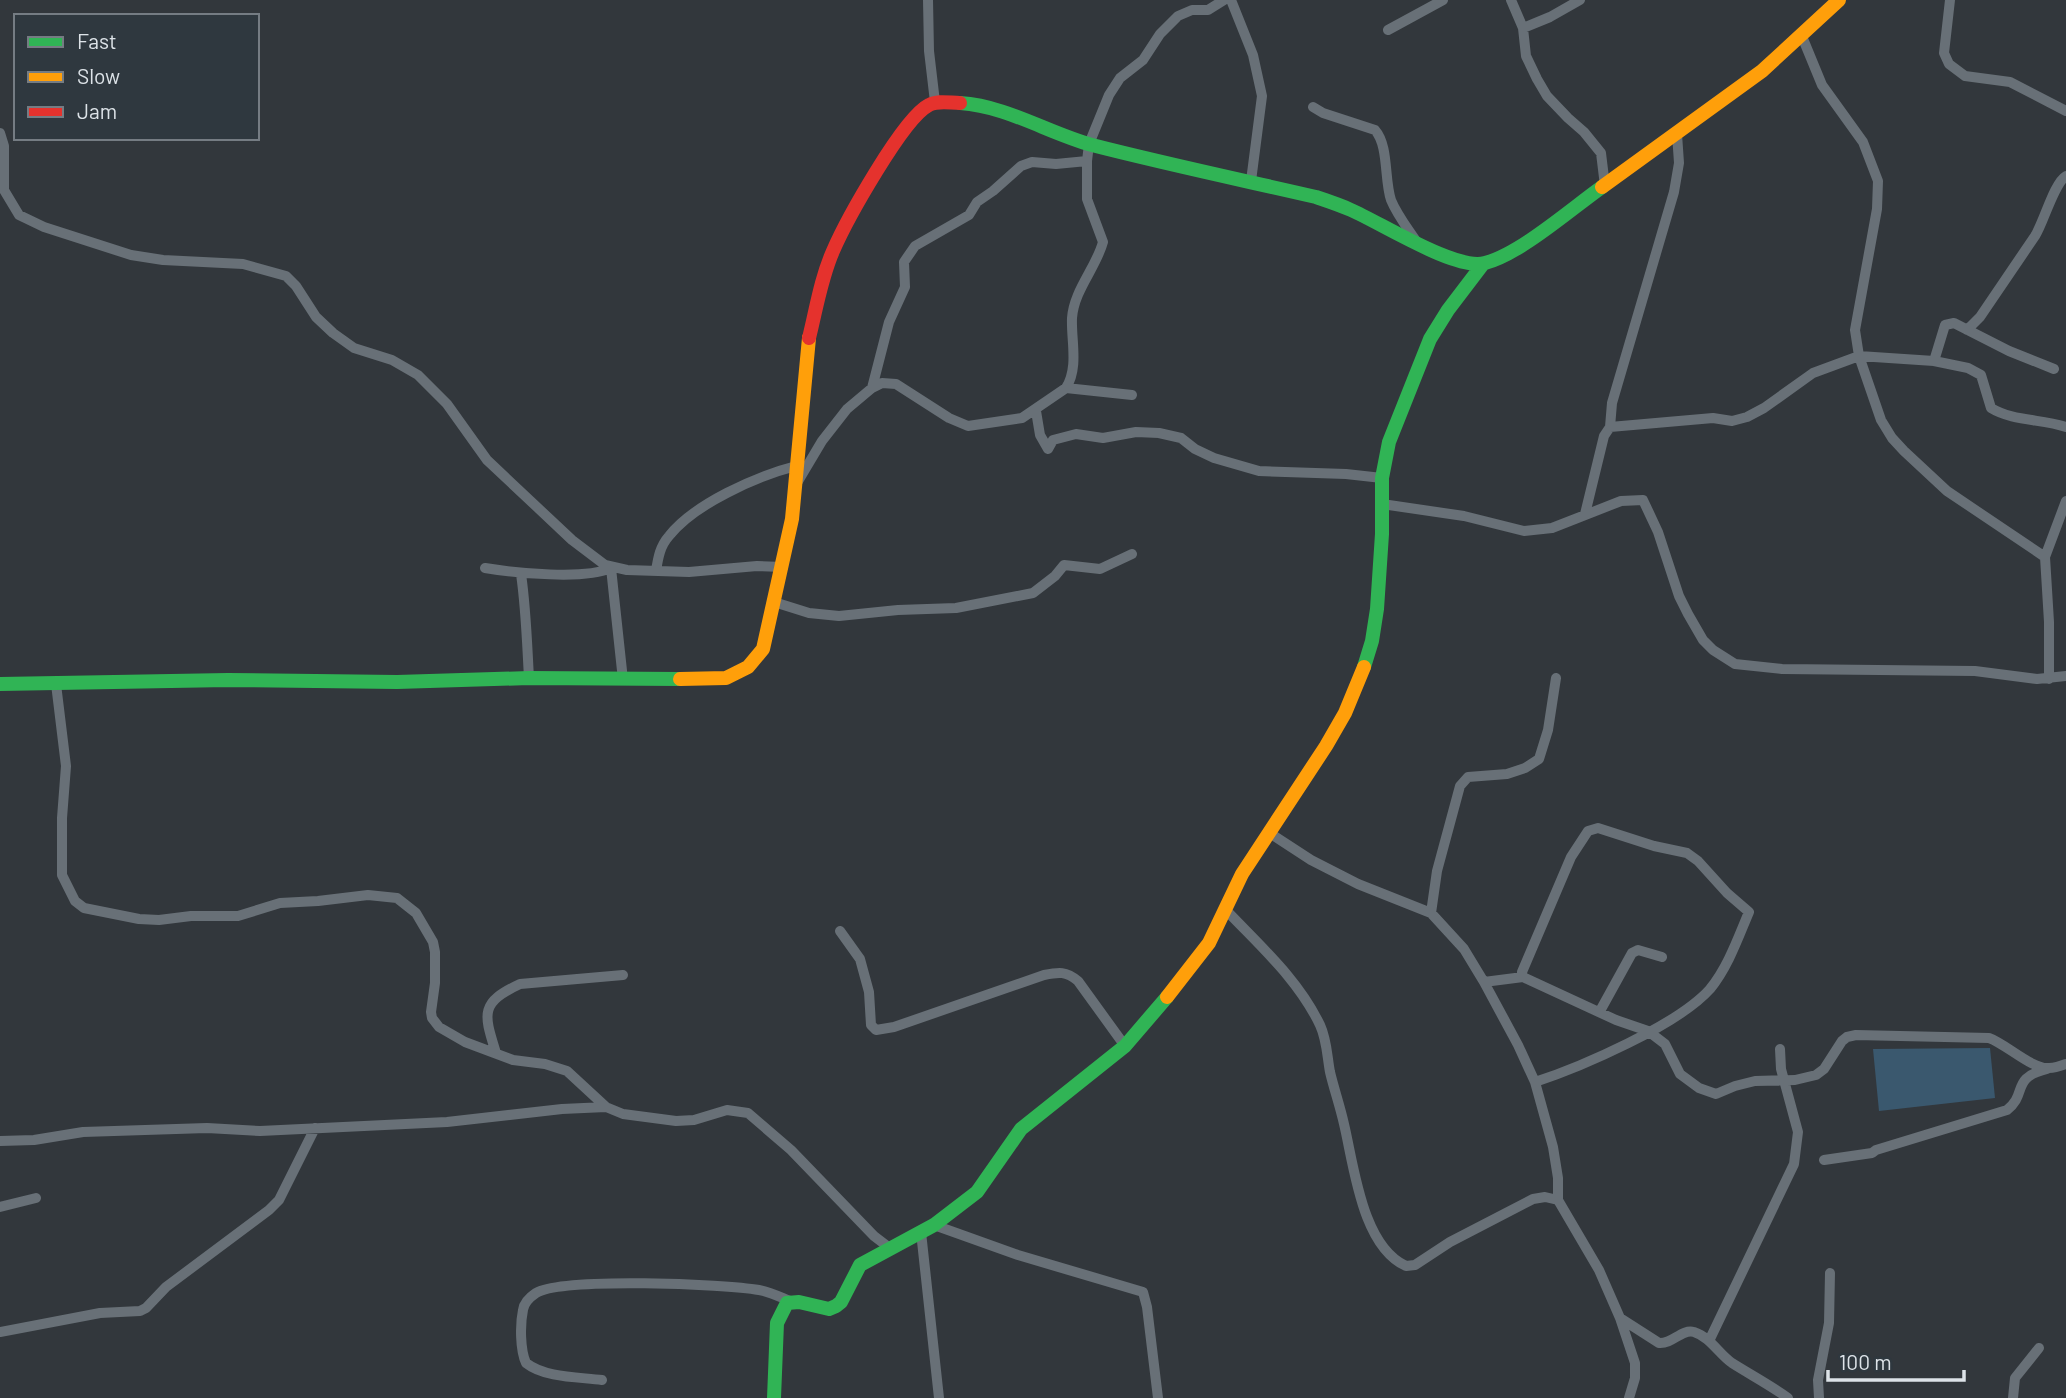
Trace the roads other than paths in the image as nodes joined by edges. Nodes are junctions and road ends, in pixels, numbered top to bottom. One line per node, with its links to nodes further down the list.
1 (928, 0): 12 (street)
2 (1224, 0): 17 (street)
3 (1231, 0): 20 (street)
4 (1443, 0): 10 (street)
5 (1511, 0): 9 (street)
6 (1580, 0): 9 (street)
7 (1839, 0): 11 (street)
8 (1950, 0): 14 (street)
9 (1523, 28): 21 (street)
10 (1388, 30)
11 (1801, 34): 16 (street); 25 (street)
12 (934, 102): 17 (street); 34 (street)
13 (1313, 107): 22 (street)
14 (2066, 111)
15 (0, 133): 43 (street)
16 (1677, 134): 21 (street); 33 (street)
17 (1089, 144): 18 (street); 20 (street)
18 (1087, 160): 28 (street); 29 (street)
19 (2066, 176): 24 (street)
20 (1251, 181): 22 (street)
21 (1605, 186): 23 (street)
22 (1418, 244): 23 (street)
23 (1483, 264): 35 (street)
24 (1967, 330): 26 (street); 27 (street)
25 (1859, 356): 26 (street); 33 (street); 41 (street)
26 (1934, 361): 32 (street)
27 (2054, 369)
28 (872, 388): 31 (street); 36 (street)
29 (1066, 388): 30 (street); 31 (street)
30 (1132, 395)
31 (1036, 411): 35 (street)
32 (2066, 426)
33 (1609, 427): 39 (street)
34 (796, 466): 36 (street); 45 (street)
35 (1382, 478): 38 (street)
36 (795, 486): 42 (street)
37 (2066, 501): 41 (street)
38 (1382, 504): 39 (street); 55 (street)
39 (1585, 514): 51 (street)
40 (1132, 554): 47 (street)
41 (2045, 557): 51 (street)
42 (783, 567): 45 (street); 47 (street)
43 (611, 568): 45 (street); 46 (street); 52 (street)
44 (485, 569): 46 (street)
45 (656, 571)
46 (521, 574): 49 (street)
47 (774, 602): 52 (street)
48 (2066, 676): 51 (street)
49 (529, 678): 52 (street); 54 (street)
50 (1556, 678): 57 (street)
51 (2049, 679)
52 (623, 680)
53 (0, 684): 54 (street)
54 (56, 684): 67 (street)
55 (1268, 832): 56 (street); 57 (street)
56 (1226, 910): 65 (street); 77 (street)
57 (1431, 913): 62 (street)
58 (840, 931): 65 (street)
59 (1662, 957): 63 (street)
60 (623, 975): 67 (street)
61 (1523, 977): 62 (street); 63 (street); 64 (street)
62 (1484, 982): 71 (street)
63 (1600, 1011): 64 (street)
64 (1648, 1031): 70 (street); 71 (street)
65 (1125, 1046): 79 (street)
66 (1780, 1049): 70 (street)
67 (496, 1053): 72 (street)
68 (2066, 1065): 69 (street)
69 (2047, 1069): 70 (street); 75 (street)
70 (1783, 1079): 85 (street)
71 (1535, 1082): 77 (street)
72 (606, 1107): 73 (street); 80 (street)
73 (315, 1128): 74 (street); 84 (street)
74 (0, 1141)
75 (1824, 1160)
76 (37, 1198): 78 (street)
77 (1558, 1200): 83 (street)
78 (0, 1207)
79 (927, 1229): 80 (street); 89 (street); 90 (street)
80 (891, 1249): 82 (street)
81 (1830, 1273): 93 (street)
82 (790, 1301): 87 (street); 88 (street)
83 (1620, 1318): 85 (street); 91 (street)
84 (0, 1332)
85 (1709, 1341): 92 (street)
86 (2039, 1348): 94 (street)
87 (602, 1380)
88 (774, 1398)
89 (939, 1398)
90 (1158, 1398)
91 (1629, 1398)
92 (1788, 1398)
93 (1819, 1398)
94 (2013, 1398)

